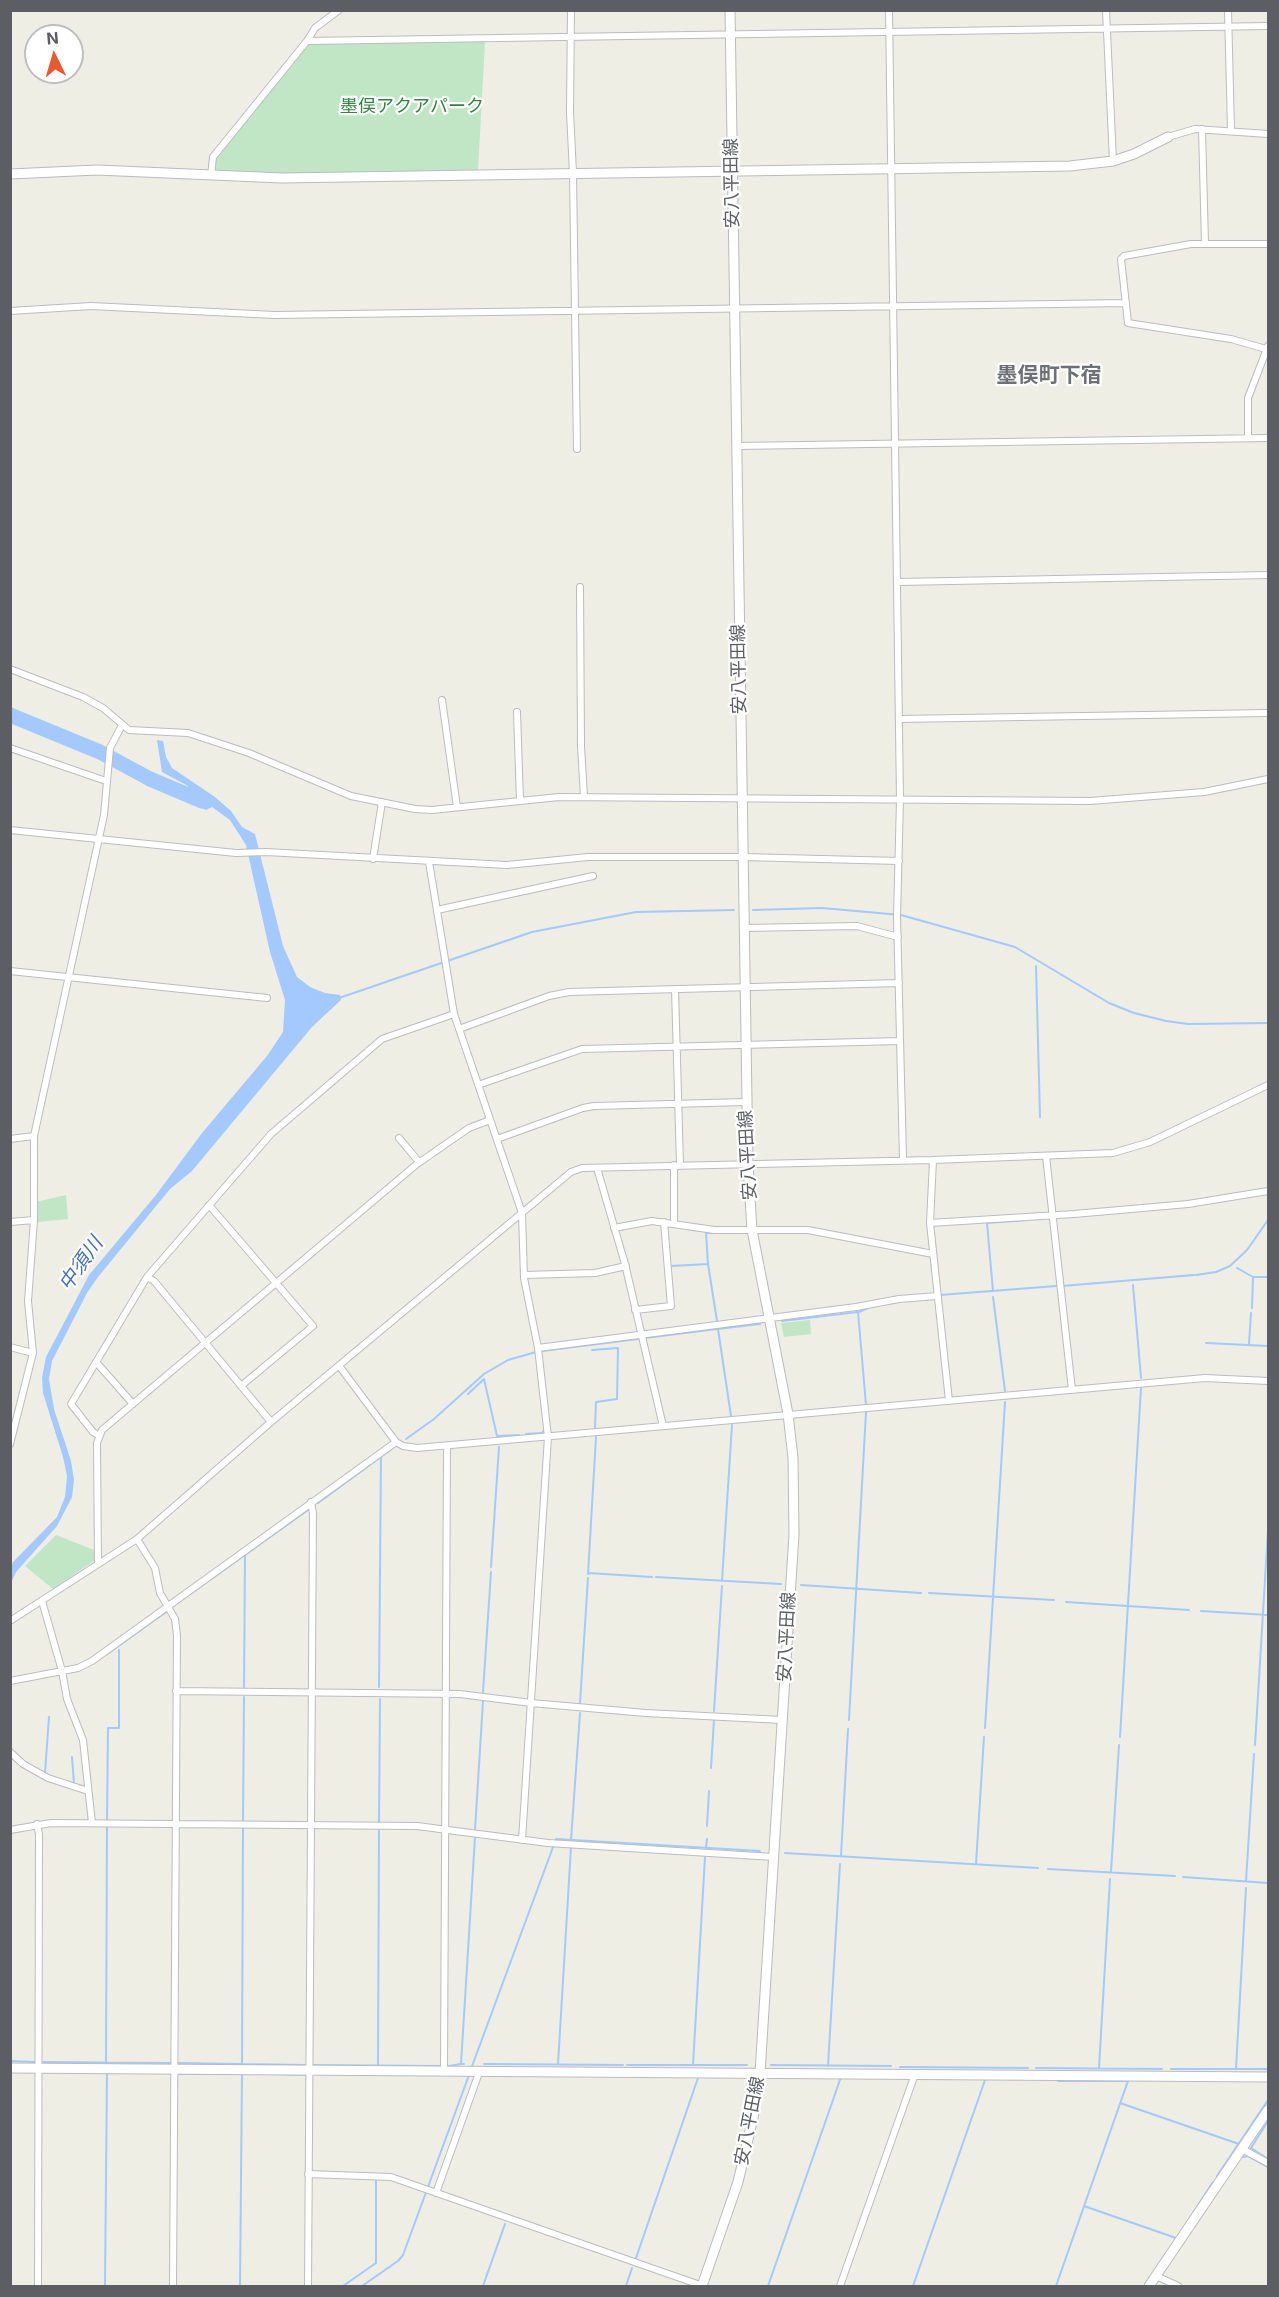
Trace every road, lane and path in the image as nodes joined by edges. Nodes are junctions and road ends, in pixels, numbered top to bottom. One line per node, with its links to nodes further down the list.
1 (339, 10): 13 (street)
2 (571, 10): 12 (street)
3 (730, 10): 11 (street, 安八平田線)
4 (889, 10): 10 (street)
5 (1106, 10): 9 (street)
6 (1228, 10): 7 (street)
7 (1228, 26): 8 (street); 9 (street); 15 (street)
8 (1269, 26)
9 (1107, 28): 10 (street); 18 (street)
10 (889, 31): 11 (street); 19 (street)
11 (730, 34): 12 (street); 20 (street, 安八平田線)
12 (572, 36): 13 (street); 21 (street)
13 (307, 41): 23 (street)
14 (1202, 129): 15 (street); 17 (street); 24 (street)
15 (1231, 130): 16 (street)
16 (1269, 134)
17 (1168, 137): 18 (street)
18 (1113, 161): 19 (street)
19 (890, 169): 20 (street); 27 (street)
20 (732, 170): 21 (street); 28 (street, 安八平田線)
21 (573, 173): 23 (street); 30 (street)
22 (10, 174): 23 (street)
23 (211, 176)
24 (1205, 244): 25 (street); 26 (street)
25 (1269, 244)
26 (1126, 303): 27 (street); 31 (street)
27 (893, 307): 28 (street); 34 (street)
28 (733, 308): 30 (street); 35 (street, 安八平田線)
29 (10, 311): 30 (street)
30 (576, 311): 36 (street)
31 (1267, 348): 32 (street)
32 (1248, 438): 33 (street); 34 (street)
33 (1269, 438)
34 (895, 444): 35 (street); 38 (street)
35 (736, 446): 50 (street, 安八平田線)
36 (577, 449)
37 (1269, 575): 38 (street)
38 (898, 582): 44 (street)
39 (579, 586): 49 (street)
40 (10, 669): 45 (street)
41 (442, 700): 54 (street)
42 (517, 712): 52 (street)
43 (1269, 713): 44 (street)
44 (899, 719): 51 (street)
45 (122, 725): 48 (street); 53 (street)
46 (10, 748): 48 (street)
47 (1269, 779): 51 (street)
48 (106, 781): 56 (street)
49 (584, 797): 50 (street); 52 (street)
50 (742, 799): 51 (street); 57 (street, 安八平田線)
51 (900, 800): 59 (street)
52 (520, 801): 54 (street)
53 (382, 802): 54 (street); 58 (street)
54 (457, 807)
55 (10, 830): 56 (street)
56 (99, 839): 58 (street); 66 (street)
57 (743, 857): 59 (street); 60 (street); 63 (street, 安八平田線)
58 (374, 859): 60 (street)
59 (899, 861): 64 (street)
60 (429, 862): 62 (street)
61 (593, 876): 62 (street)
62 (437, 910): 71 (street)
63 (743, 928): 64 (street); 68 (street, 安八平田線)
64 (898, 937): 67 (street)
65 (10, 971): 66 (street)
66 (68, 977): 70 (street); 81 (street)
67 (898, 982): 68 (street); 73 (street)
68 (744, 987): 69 (street); 74 (street, 安八平田線)
69 (675, 989): 72 (street); 75 (street)
70 (267, 998)
71 (454, 1014): 72 (street); 93 (street)
72 (459, 1029): 76 (street)
73 (900, 1041): 74 (street); 86 (street)
74 (745, 1046): 75 (street); 78 (street, 安八平田線)
75 (677, 1047): 76 (street); 79 (street)
76 (478, 1085): 80 (street)
77 (1269, 1085): 85 (street)
78 (746, 1102): 79 (street); 89 (street, 安八平田線)
79 (678, 1104): 84 (street); 90 (street)
80 (490, 1120): 84 (street); 88 (street)
81 (34, 1136): 83 (street); 96 (street)
82 (399, 1138): 88 (street)
83 (10, 1139)
84 (497, 1139): 94 (street)
85 (1046, 1156): 87 (street); 95 (street)
86 (903, 1159): 87 (street); 89 (street)
87 (933, 1160): 99 (street)
88 (419, 1162): 107 (street)
89 (748, 1164): 90 (street); 102 (street, 安八平田線)
90 (677, 1165): 91 (street); 100 (street)
91 (597, 1168): 94 (street); 101 (street)
92 (1269, 1191): 95 (street)
93 (209, 1205): 106 (street); 107 (street)
94 (522, 1212): 105 (street); 117 (street)
95 (1053, 1216): 99 (street); 120 (street)
96 (34, 1220): 97 (street); 115 (street)
97 (10, 1222)
98 (664, 1222): 100 (street); 101 (street); 109 (street)
99 (930, 1223): 103 (street)
100 (674, 1224): 102 (street)
101 (614, 1228): 104 (street)
102 (752, 1230): 103 (street); 110 (street, 安八平田線)
103 (933, 1254): 108 (street)
104 (626, 1266): 105 (street); 109 (street)
105 (524, 1275): 114 (street)
106 (147, 1277): 112 (street); 116 (street)
107 (276, 1284): 112 (street); 119 (street)
108 (937, 1296): 110 (street); 121 (street)
109 (635, 1310): 111 (street)
110 (769, 1319): 111 (street); 123 (street, 安八平田線)
111 (641, 1335): 114 (street); 125 (street)
112 (205, 1344): 119 (street); 122 (street)
113 (10, 1347): 115 (street)
114 (538, 1348): 127 (street)
115 (33, 1353): 129 (street)
116 (96, 1362): 122 (street); 126 (street)
117 (340, 1366): 124 (street); 128 (street)
118 (1269, 1381): 120 (street)
119 (241, 1386): 124 (street)
120 (1072, 1390): 121 (street)
121 (949, 1401): 123 (street)
122 (133, 1404): 126 (street)
123 (788, 1414): 125 (street); 143 (street, 安八平田線)
124 (272, 1422): 132 (street)
125 (663, 1426): 127 (street)
126 (99, 1435): 133 (street)
127 (548, 1437): 130 (street); 142 (street)
128 (396, 1442): 130 (street); 131 (street)
129 (10, 1444)
130 (447, 1446): 141 (street)
131 (311, 1502): 135 (street); 140 (street)
132 (137, 1539): 133 (street); 135 (street)
133 (98, 1564): 134 (street)
134 (42, 1601): 136 (street); 137 (street)
135 (166, 1607): 137 (street); 139 (street)
136 (10, 1621)
137 (62, 1671): 138 (street); 145 (street)
138 (10, 1682)
139 (176, 1691): 140 (street); 148 (street)
140 (311, 1692): 141 (street); 149 (street)
141 (447, 1694): 142 (street); 151 (street)
142 (531, 1703): 143 (street); 152 (street)
143 (782, 1720): 153 (street, 安八平田線)
144 (10, 1752): 145 (street)
145 (88, 1791): 146 (street)
146 (93, 1823): 147 (street); 148 (street)
147 (37, 1824): 150 (street); 155 (street)
148 (175, 1824): 149 (street); 156 (street)
149 (310, 1825): 151 (street); 157 (street)
150 (10, 1830)
151 (446, 1830): 152 (street); 158 (street)
152 (522, 1840): 153 (street)
153 (774, 1857): 160 (street, 安八平田線)
154 (10, 2068): 155 (street)
155 (38, 2068): 156 (street); 169 (street)
156 (174, 2068): 157 (street); 170 (street)
157 (309, 2069): 158 (street); 166 (street)
158 (444, 2070): 159 (street)
159 (478, 2070): 160 (street); 167 (street)
160 (760, 2073): 161 (street); 172 (street, 安八平田線)
161 (915, 2074): 162 (street); 173 (street)
162 (1269, 2077)
163 (1269, 2110): 164 (street)
164 (1242, 2149): 165 (street); 168 (street)
165 (1269, 2163)
166 (308, 2174): 167 (street); 171 (street)
167 (434, 2192): 172 (street)
168 (1156, 2276): 174 (street); 175 (street)
169 (38, 2286)
170 (173, 2286)
171 (308, 2286)
172 (703, 2286)
173 (840, 2286)
174 (1149, 2286)
175 (1178, 2286)

